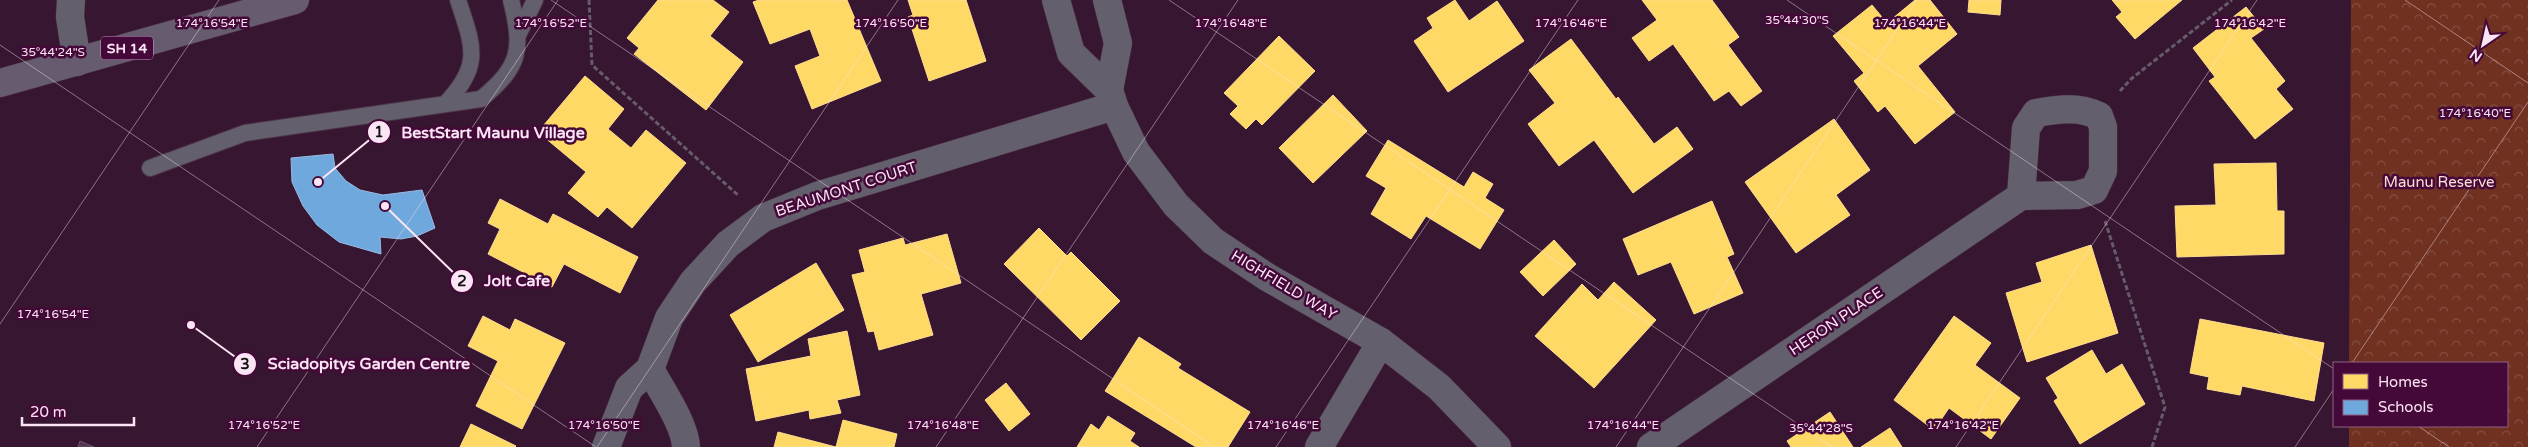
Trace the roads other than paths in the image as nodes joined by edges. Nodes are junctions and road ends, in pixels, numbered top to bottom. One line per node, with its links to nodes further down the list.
1 (71, 0): 9 (street)
2 (295, 0): 9 (main road, SH 14)
3 (458, 0): 12 (lane)
4 (510, 0): 8 (lane)
5 (535, 0): 8 (lane)
6 (1056, 0): 11 (street, HIGHFIELD WAY)
7 (1107, 0): 11 (street)
8 (519, 33): 12 (lane)
9 (77, 62): 10 (main road, SH 14)
10 (0, 83)
11 (1111, 98): 15 (street, HIGHFIELD WAY); 16 (street, BEAUMONT COURT)
12 (445, 104): 13 (lane)
13 (150, 168)
14 (2022, 196): 14 (street); 21 (street, HERON PLACE)
15 (1380, 342): 19 (street); 20 (street, HIGHFIELD WAY)
16 (650, 369): 17 (street, BEAUMONT COURT); 18 (street)
17 (606, 447)
18 (686, 447)
19 (1319, 447)
20 (1498, 447)
21 (1651, 447)

